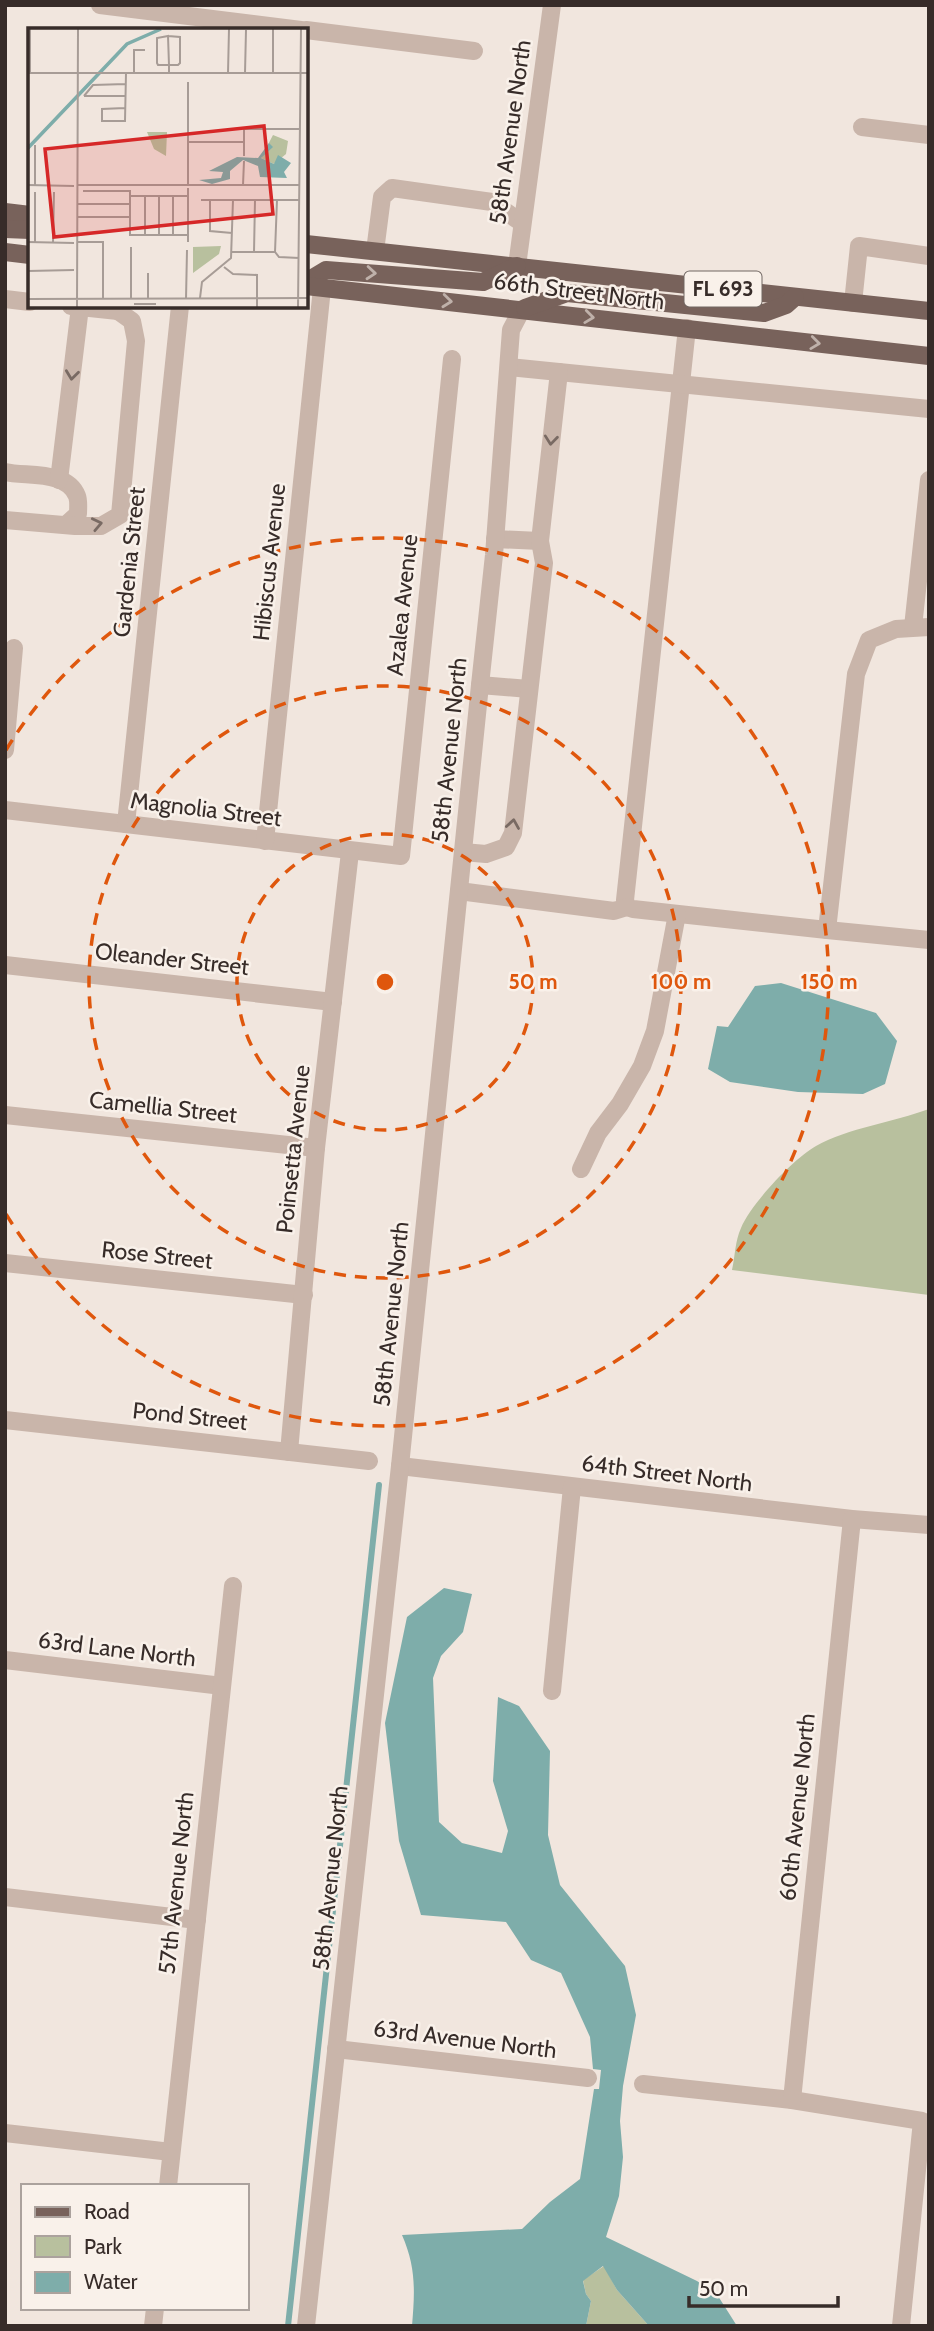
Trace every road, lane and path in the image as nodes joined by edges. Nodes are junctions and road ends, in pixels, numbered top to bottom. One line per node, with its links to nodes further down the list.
1 (100, 5): 3 (street)
2 (552, 5): 10 (street, 58th Avenue North)
3 (285, 28)
4 (308, 30): 5 (street)
5 (474, 51)
6 (862, 127): 7 (street)
7 (929, 135)
8 (5, 212): 9 (main road)
9 (28, 213)
10 (522, 223): 14 (street); 18 (street, 58th Avenue North)
11 (5, 229): 12 (main road)
12 (28, 230)
13 (308, 244): 14 (main road, 66th Street North / FL 693)
14 (375, 251): 18 (main road, 66th Street North / FL 693)
15 (5, 252): 16 (main road)
16 (28, 255)
17 (929, 256): 23 (street)
18 (516, 266): 19 (main road, one-way to 18); 20 (main road, 66th Street North / FL 693)
19 (311, 285): 29 (main road, 66th Street North / FL 693, one-way to 29); 52 (street, Hibiscus Avenue)
20 (795, 297): 23 (main road, 66th Street North / FL 693); 29 (main road)
21 (6, 299): 22 (street); 24 (street)
22 (28, 302)
23 (853, 303): 30 (main road, 66th Street North / FL 693)
24 (5, 307)
25 (80, 308): 39 (street, one-way to 39)
26 (99, 308): 28 (street)
27 (180, 308): 51 (street, Gardenia Street)
28 (118, 309): 42 (street, one-way to 28)
29 (522, 309): 31 (main road, 66th Street North / FL 693, one-way to 31); 34 (street, 58th Avenue North)
30 (929, 311)
31 (687, 328): 32 (main road, 66th Street North / FL 693, one-way to 32); 36 (street)
32 (929, 356)
33 (452, 359): 55 (street, Azalea Avenue)
34 (509, 367): 35 (street); 43 (street, 58th Avenue North)
35 (559, 372): 36 (street); 44 (street, one-way to 44)
36 (680, 384): 37 (street); 57 (street)
37 (929, 409)
38 (5, 472): 39 (street)
39 (59, 480): 42 (street)
40 (929, 480): 45 (street)
41 (5, 520): 42 (street)
42 (66, 526)
43 (495, 539): 44 (street); 47 (street, 58th Avenue North)
44 (540, 541): 48 (street)
45 (921, 627): 59 (street)
46 (14, 648): 49 (street)
47 (480, 685): 48 (street); 54 (street, 58th Avenue North)
48 (529, 689): 54 (street, one-way to 48)
49 (5, 750)
50 (5, 810): 51 (street, Magnolia Street)
51 (126, 824): 52 (street, Magnolia Street)
52 (265, 841): 53 (street, Magnolia Street)
53 (349, 852): 55 (street, Magnolia Street); 62 (street, Poinsetta Avenue)
54 (463, 852): 56 (street, 58th Avenue North)
55 (401, 856)
56 (459, 891): 57 (street); 71 (street, 58th Avenue North)
57 (627, 907): 58 (street)
58 (677, 914): 59 (street); 65 (street)
59 (827, 930): 60 (street)
60 (929, 940)
61 (5, 965): 62 (street, Oleander Street)
62 (333, 1002): 64 (street, Poinsetta Avenue)
63 (5, 1115): 64 (street, Camellia Street)
64 (316, 1148): 67 (street, Poinsetta Avenue)
65 (581, 1169)
66 (5, 1263): 67 (street, Rose Street)
67 (304, 1295): 69 (street, Poinsetta Avenue)
68 (5, 1420): 69 (street, Pond Street)
69 (289, 1452): 70 (street, Pond Street)
70 (369, 1461)
71 (400, 1466): 72 (street, 64th Street North); 81 (street, 58th Avenue North)
72 (572, 1487): 73 (street, 64th Street North); 78 (street)
73 (852, 1519): 74 (street, 64th Street North); 84 (street, 60th Avenue North)
74 (929, 1525)
75 (233, 1586): 77 (street, 57th Avenue North)
76 (5, 1660): 77 (street, 63rd Lane North)
77 (222, 1686): 80 (street, 57th Avenue North)
78 (552, 1690)
79 (5, 1897): 80 (street)
80 (197, 1920): 86 (street, 57th Avenue North)
81 (336, 2049): 82 (street, 63rd Avenue North); 88 (street, 58th Avenue North)
82 (588, 2078)
83 (643, 2084): 84 (street)
84 (792, 2100): 89 (street)
85 (5, 2133): 86 (street)
86 (171, 2152): 87 (street, 57th Avenue North)
87 (167, 2184)
88 (306, 2326)
89 (901, 2326)

